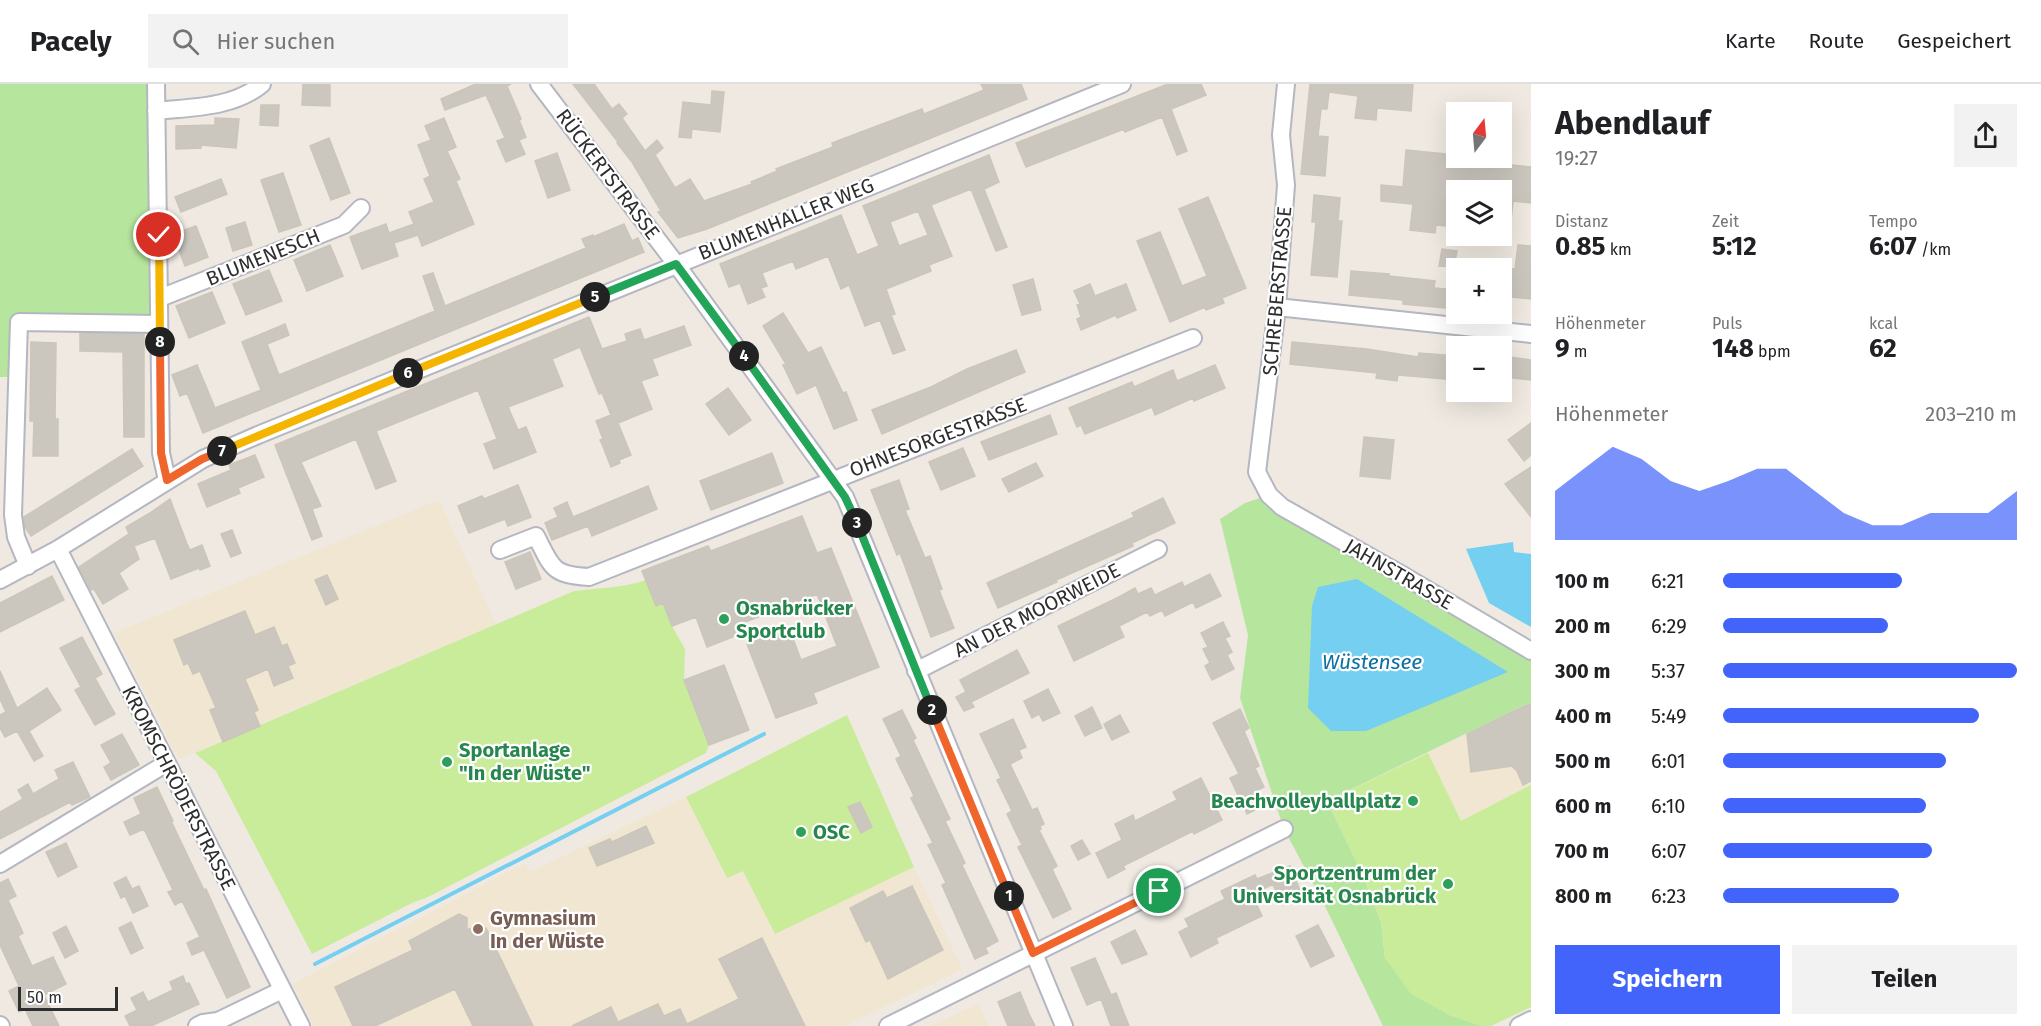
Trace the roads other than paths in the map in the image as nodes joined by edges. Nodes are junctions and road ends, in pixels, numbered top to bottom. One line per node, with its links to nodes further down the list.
1 (156, 84): 6 (street)
2 (262, 84): 6 (street)
3 (539, 84): 8 (street, RÜCKERTSTRASSE)
4 (1122, 84): 8 (street, BLUMENHALLER WEG)
5 (1286, 84): 10 (street, SCHREBERSTRASSE)
6 (156, 111): 9 (street)
7 (361, 208): 9 (street, BLUMENESCH)
8 (676, 264): 14 (street, RÜCKERTSTRASSE); 15 (street, BLUMENHALLER WEG)
9 (160, 298): 11 (street)
10 (1277, 307): 12 (street); 16 (street, SCHREBERSTRASSE)
11 (159, 324): 15 (street); 20 (street)
12 (1531, 334)
13 (1192, 338): 14 (street, OHNESORGESTRASSE)
14 (833, 479): 19 (street, OHNESORGESTRASSE); 23 (street, RÜCKERTSTRASSE)
15 (167, 480): 17 (street, BLUMENHALLER WEG)
16 (1269, 495): 22 (street, JAHNSTRASSE)
17 (58, 549): 20 (street, BLUMENHALLER WEG); 24 (street, KROMSCHRÖDERSTRASSE)
18 (1158, 549): 23 (street, AN DER MOORWEIDE)
19 (500, 550)
20 (28, 566): 21 (street, BLUMENHALLER WEG)
21 (0, 580)
22 (1531, 651)
23 (916, 671): 27 (street, RÜCKERTSTRASSE)
24 (167, 763): 26 (street); 28 (street, KROMSCHRÖDERSTRASSE)
25 (1284, 829): 27 (street)
26 (0, 864)
27 (1033, 953): 32 (street); 33 (street, RÜCKERTSTRASSE)
28 (282, 990): 30 (street); 31 (street, KROMSCHRÖDERSTRASSE)
29 (1531, 1020): 34 (street)
30 (196, 1026)
31 (301, 1026)
32 (888, 1026)
33 (1064, 1026)
34 (1519, 1026)

